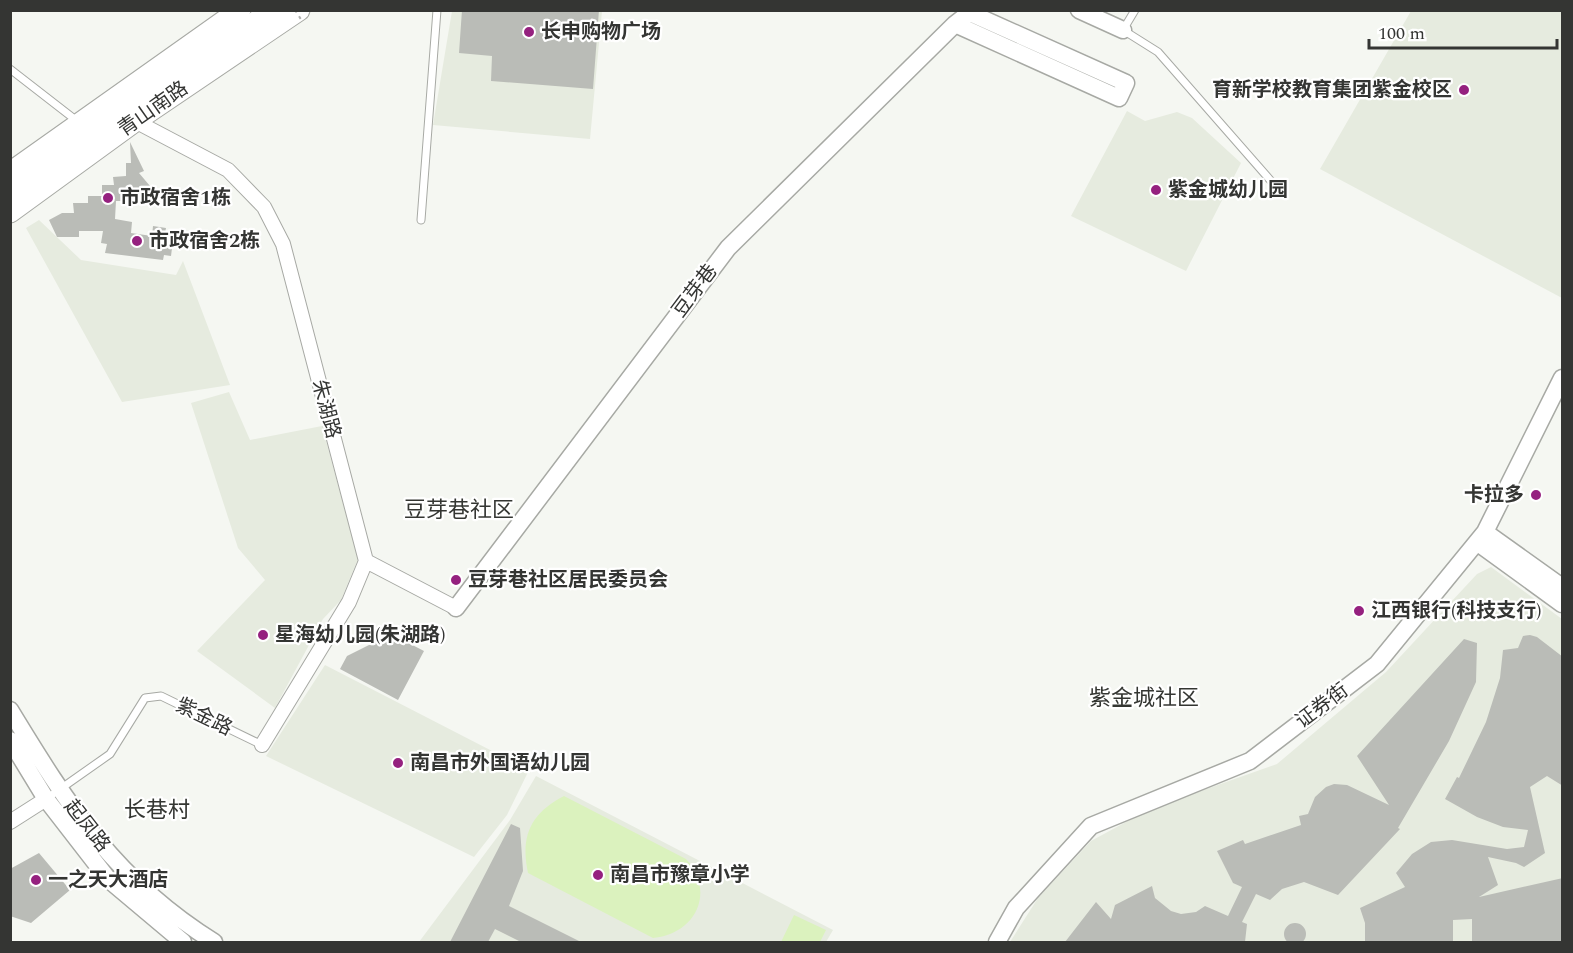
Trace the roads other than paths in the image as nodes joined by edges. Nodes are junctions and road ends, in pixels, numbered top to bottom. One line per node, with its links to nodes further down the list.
1 (240, 10): 13 (main road, 青山南路)
2 (256, 10): 16 (main road)
3 (273, 10): 17 (main road)
4 (437, 10): 19 (lane)
5 (1079, 10): 10 (street)
6 (1135, 10): 10 (lane)
7 (971, 12): 9 (street, 豆芽巷); 9 (street)
8 (298, 14): 12 (main road, 青山南路)
9 (955, 24): 25 (street, 豆芽巷)
10 (1123, 30): 15 (lane)
11 (10, 69): 13 (lane)
12 (135, 121): 18 (main road, 青山南路); 22 (street, 朱湖路)
13 (80, 124): 14 (main road, 青山南路)
14 (10, 173)
15 (1271, 181)
16 (10, 186)
17 (10, 192)
18 (10, 212)
19 (421, 220)
20 (1563, 378): 21 (street, 证券街)
21 (1482, 538): 23 (street); 24 (street); 33 (street, 证券街)
22 (366, 561): 25 (street); 28 (street)
23 (1563, 587)
24 (1563, 603)
25 (456, 608)
26 (10, 710): 29 (street, 起凤路)
27 (10, 740): 29 (street, 起凤路)
28 (262, 744): 29 (lane, 紫金路)
29 (52, 794): 30 (street); 31 (street, 起凤路); 32 (street, 起凤路)
30 (10, 822)
31 (183, 942)
32 (214, 942)
33 (996, 942)

